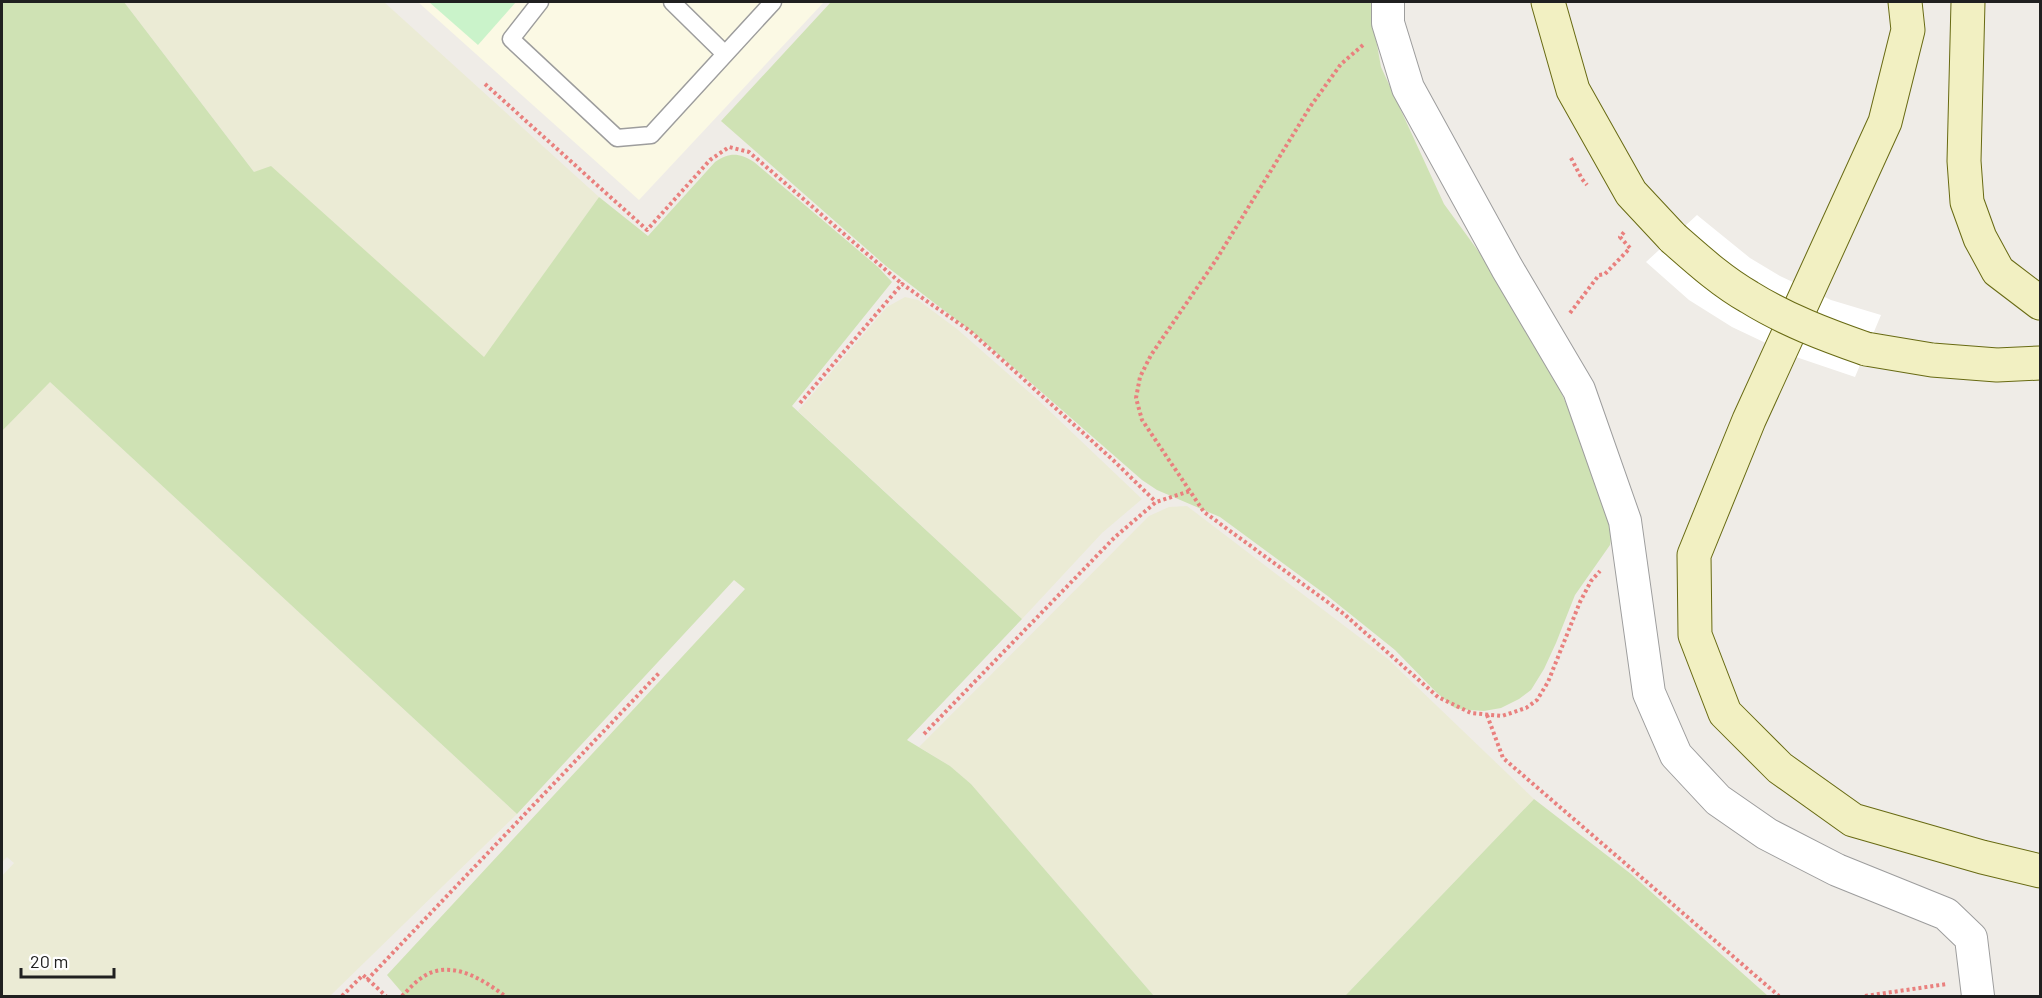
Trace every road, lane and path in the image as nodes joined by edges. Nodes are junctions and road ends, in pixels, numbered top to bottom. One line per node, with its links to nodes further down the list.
1 (540, 2): 9 (lane)
2 (672, 2): 9 (lane)
3 (773, 2): 9 (lane)
4 (1548, 2): 11 (main road)
5 (1567, 2): 11 (main road)
6 (1905, 2): 24 (main road)
7 (1968, 2): 14 (main road)
8 (1388, 12): 15 (street); 18 (path)
9 (725, 54)
10 (484, 84): 13 (path)
11 (1574, 90): 16 (main road, bridge)
12 (1628, 229): 15 (path)
13 (902, 284): 17 (path); 19 (path)
14 (2040, 303)
15 (1549, 340): 20 (street)
16 (2040, 363)
17 (800, 403)
18 (1190, 491): 19 (path); 22 (path)
19 (1156, 502): 23 (path)
20 (1629, 548): 22 (path); 26 (street)
21 (660, 672): 25 (path)
22 (1487, 715): 31 (path)
23 (924, 734)
24 (2040, 871)
25 (367, 980): 27 (path); 28 (path)
26 (1977, 988): 32 (path)
27 (342, 996)
28 (386, 996)
29 (402, 996): 30 (path)
30 (505, 996)
31 (1779, 996)
32 (1865, 996)

